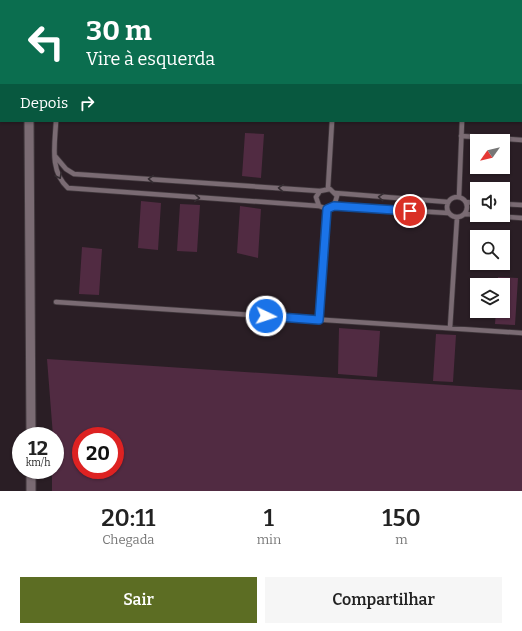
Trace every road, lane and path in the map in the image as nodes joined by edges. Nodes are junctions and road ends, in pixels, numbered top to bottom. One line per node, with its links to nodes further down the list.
1 (29, 122): 28 (street)
2 (56, 122): 7 (lane)
3 (332, 122): 8 (lane)
4 (462, 122): 5 (lane)
5 (461, 136): 6 (lane); 11 (lane)
6 (522, 140)
7 (55, 156): 9 (lane, one-way to 7); 16 (lane, one-way to 16)
8 (328, 188): 9 (lane); 10 (lane)
9 (320, 190): 16 (lane)
10 (335, 193): 12 (lane, one-way to 10); 17 (lane)
11 (459, 197): 12 (lane); 13 (lane)
12 (448, 202): 20 (lane)
13 (466, 202): 14 (lane); 21 (lane)
14 (470, 202)
15 (510, 205): 18 (lane)
16 (319, 206): 19 (lane)
17 (334, 206): 19 (lane); 20 (lane)
18 (522, 206)
19 (327, 209): 25 (lane)
20 (448, 213): 22 (lane)
21 (465, 214): 22 (lane); 23 (lane)
22 (458, 218): 26 (lane)
23 (522, 218)
24 (56, 302): 25 (lane)
25 (319, 320): 26 (lane)
26 (450, 328): 27 (lane)
27 (522, 333)
28 (31, 427)
29 (30, 479): 30 (street)
30 (31, 491)

